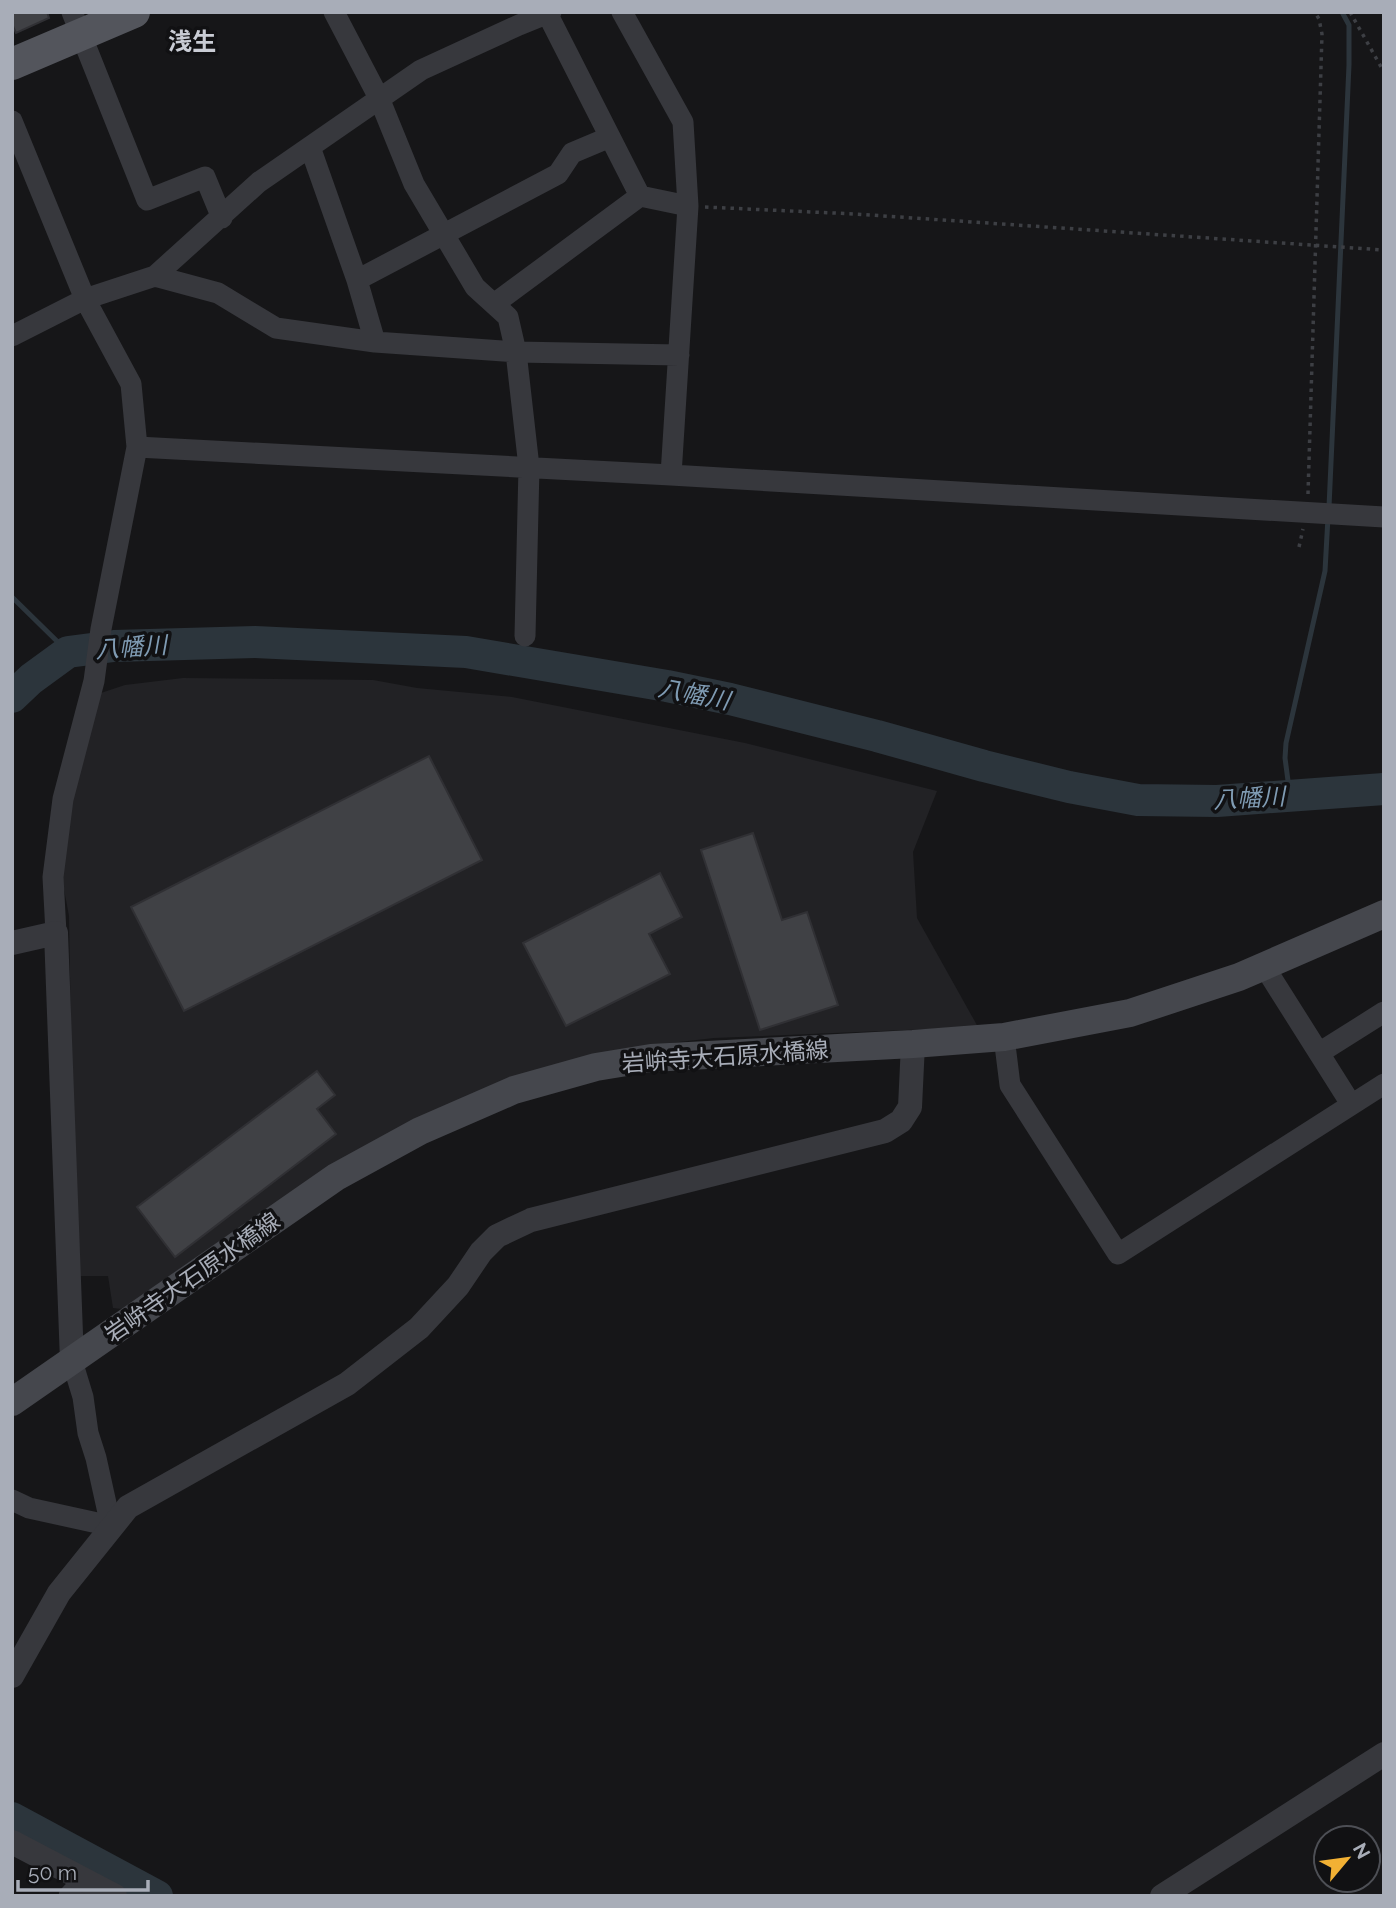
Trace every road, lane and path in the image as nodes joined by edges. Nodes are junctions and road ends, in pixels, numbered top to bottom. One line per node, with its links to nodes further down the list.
1 (134, 12): 7 (main road)
2 (334, 12): 10 (street)
3 (622, 12): 15 (street)
4 (1315, 12): 18 (path)
5 (1350, 12): 9 (path)
6 (550, 13): 10 (street); 12 (street)
7 (76, 24): 8 (main road); 16 (street)
8 (12, 64)
9 (1384, 72)
10 (379, 98): 13 (street); 17 (street)
11 (12, 121): 22 (street)
12 (610, 137): 14 (street); 17 (street)
13 (310, 147): 16 (street); 21 (street)
14 (640, 196): 15 (street); 23 (street)
15 (688, 206): 18 (path); 27 (street)
16 (222, 218): 20 (street)
17 (444, 234): 21 (street); 23 (street)
18 (1315, 246): 19 (path); 31 (path)
19 (1384, 250)
20 (155, 276): 22 (street); 25 (street)
21 (356, 281): 25 (street)
22 (85, 299): 24 (street); 28 (street)
23 (494, 304): 26 (street)
24 (12, 336)
25 (375, 342): 26 (street)
26 (516, 352): 27 (street); 29 (street)
27 (679, 355): 30 (street)
28 (137, 447): 29 (street); 35 (street)
29 (529, 467): 30 (street); 33 (street)
30 (671, 475): 31 (street)
31 (1307, 511): 32 (street)
32 (1384, 517)
33 (525, 635)
34 (1384, 914): 37 (main road, 岩峅寺大石原水橋線)
35 (56, 933): 36 (street); 44 (street)
36 (12, 943)
37 (1264, 966): 39 (main road, 岩峅寺大石原水橋線); 41 (street)
38 (1384, 1012): 41 (street)
39 (1004, 1037): 40 (main road, 岩峅寺大石原水橋線); 43 (street)
40 (913, 1044): 44 (main road, 岩峅寺大石原水橋線); 47 (street)
41 (1319, 1054): 43 (street)
42 (1384, 1084): 43 (street)
43 (1351, 1104)
44 (72, 1361): 45 (main road, 岩峅寺大石原水橋線); 47 (street)
45 (12, 1402)
46 (12, 1500): 47 (street)
47 (111, 1526): 48 (street)
48 (12, 1676)
49 (1384, 1754): 52 (street)
50 (12, 1842): 51 (street)
51 (76, 1888): 53 (street)
52 (1192, 1888): 54 (street)
53 (115, 1896)
54 (1162, 1896)

